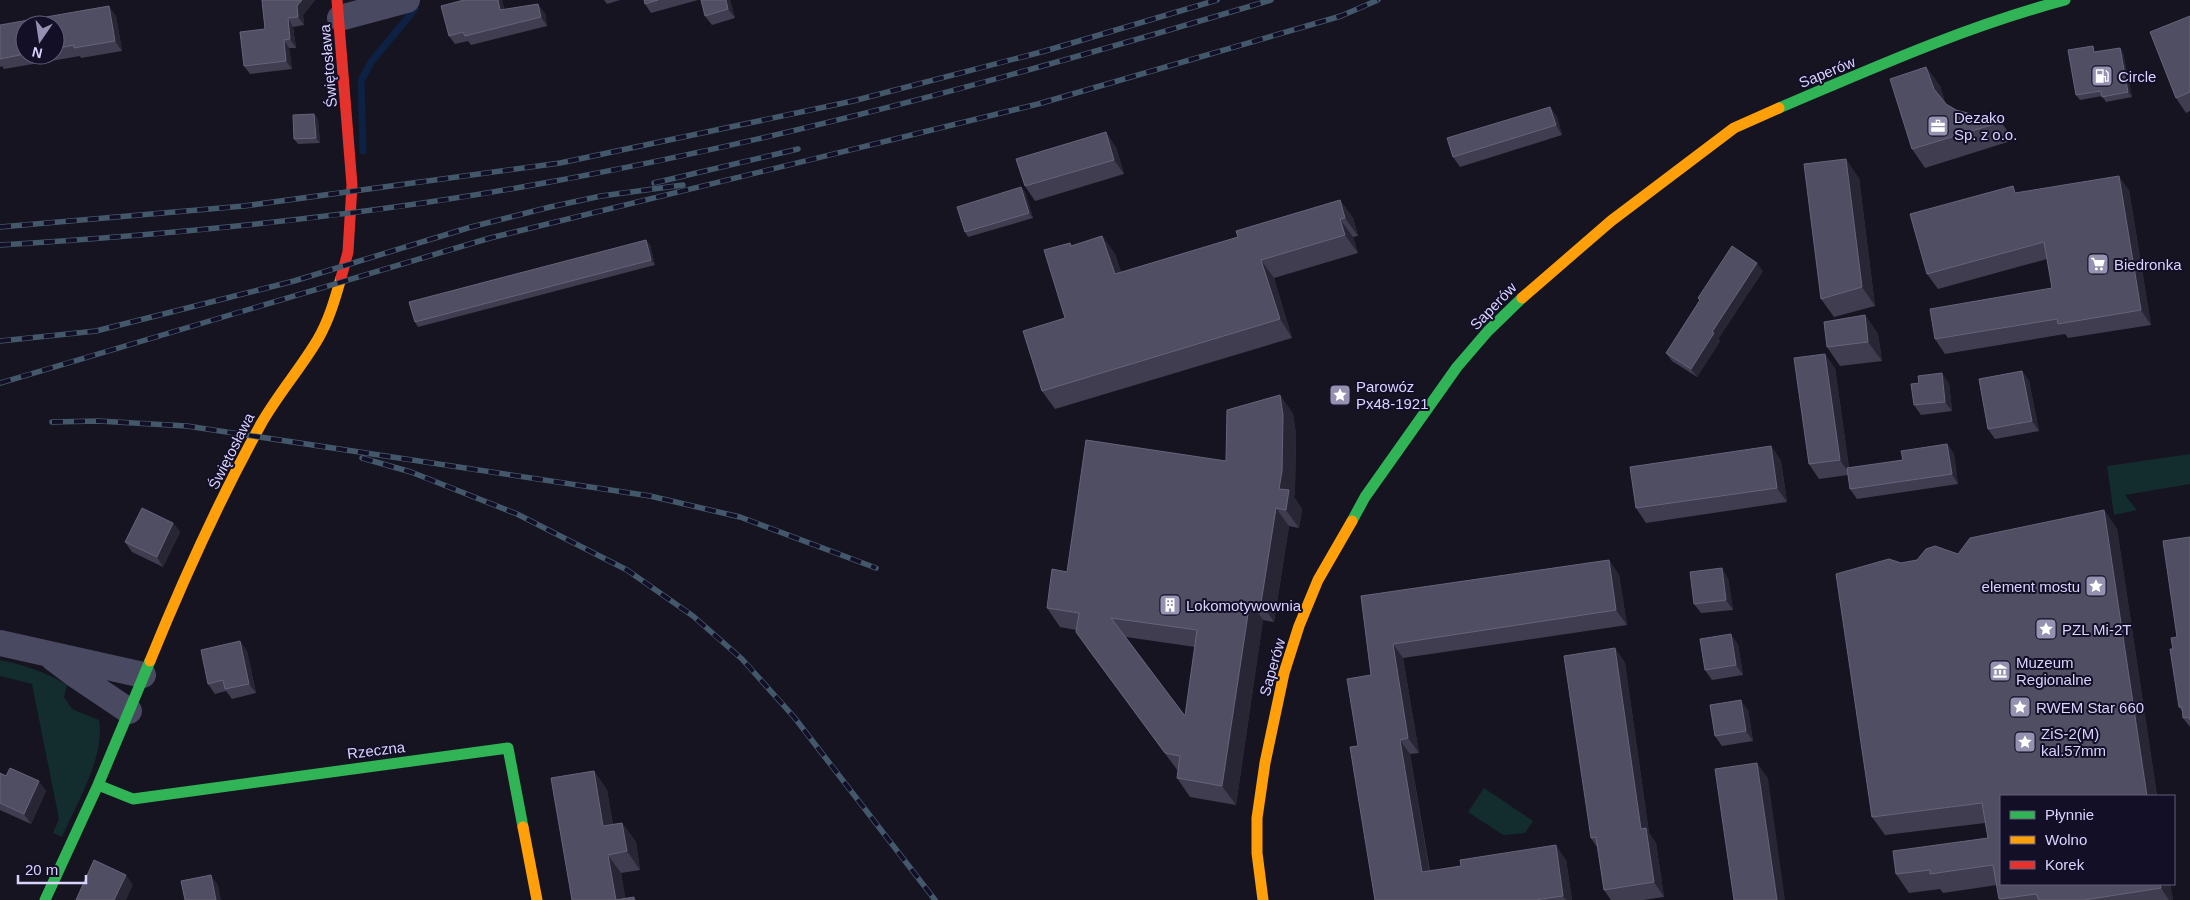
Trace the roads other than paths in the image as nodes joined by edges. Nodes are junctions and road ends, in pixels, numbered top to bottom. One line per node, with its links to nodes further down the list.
1 (407, 0): 3 (street)
2 (2065, 0): 11 (street, Saperów)
3 (338, 9): 6 (street, Świętosława)
4 (0, 643): 5 (street)
5 (48, 654): 6 (street); 7 (street)
6 (143, 675): 7 (street, Świętosława)
7 (129, 710): 8 (street, Świętosława)
8 (98, 784): 9 (street, Świętosława); 10 (street, Rzeczna)
9 (45, 900)
10 (537, 900)
11 (1263, 900)

